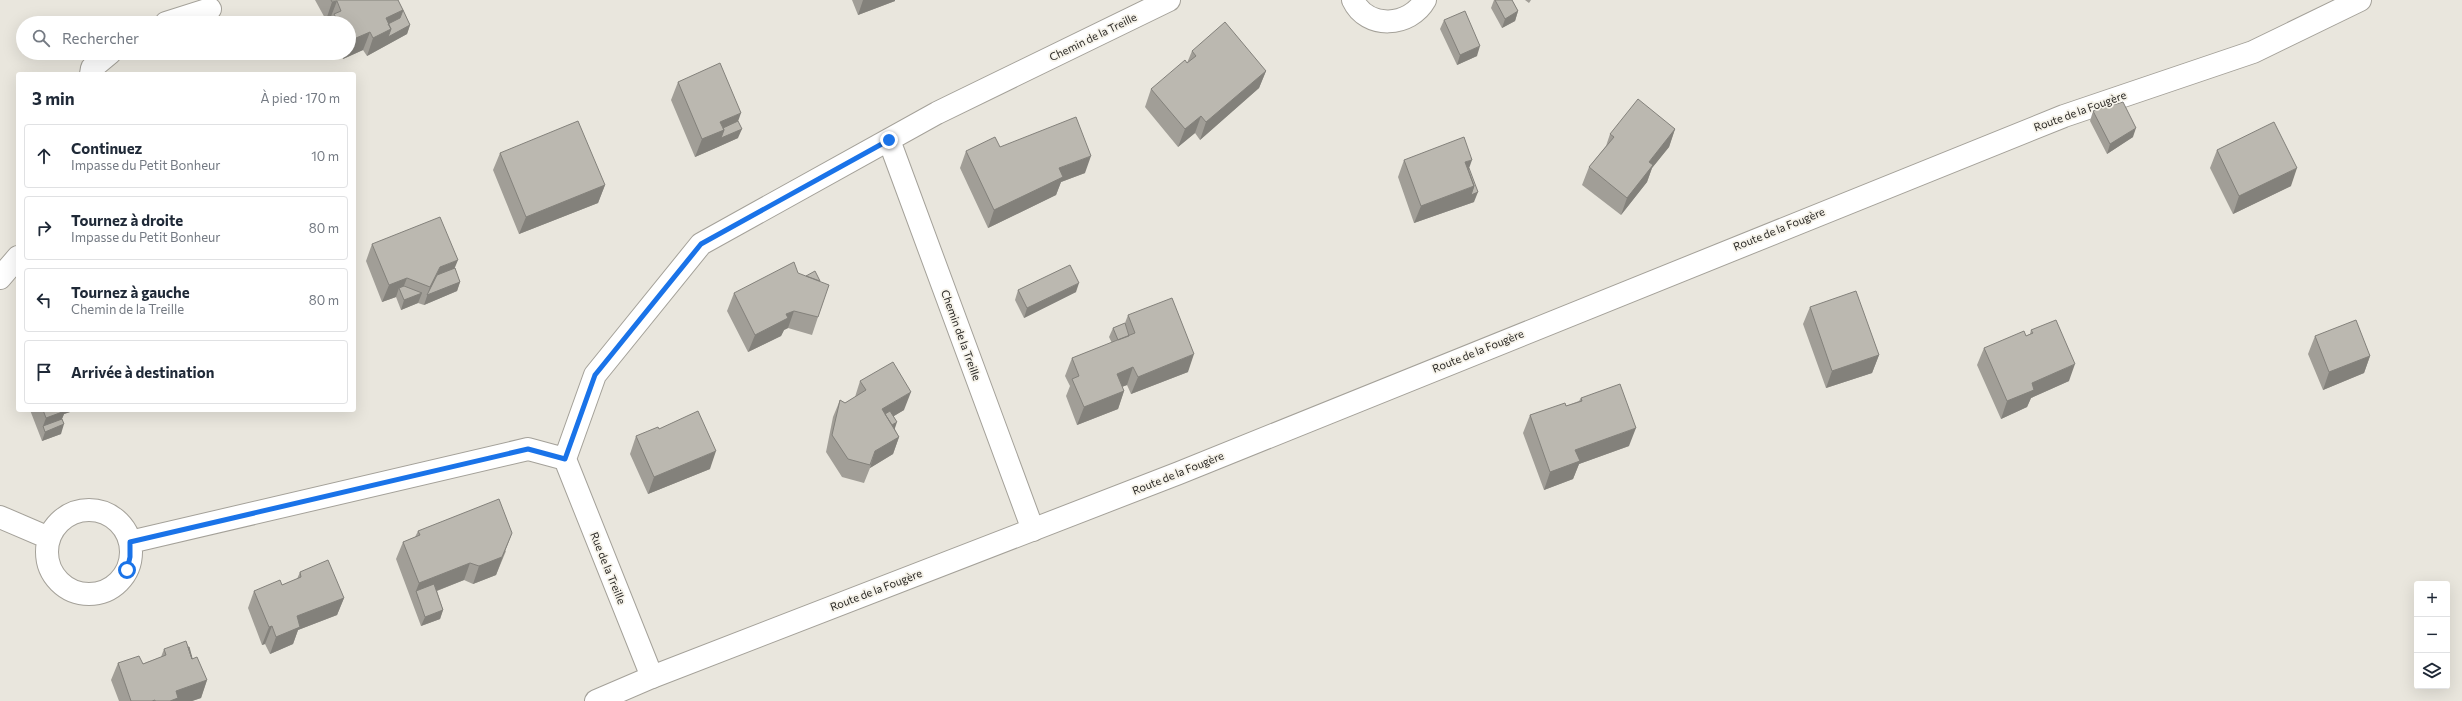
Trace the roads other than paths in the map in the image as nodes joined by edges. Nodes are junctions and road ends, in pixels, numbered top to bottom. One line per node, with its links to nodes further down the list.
1 (1169, 0): 9 (street, Chemin de la Treille)
2 (1354, 0): 3 (street)
3 (1425, 0)
4 (2360, 0): 14 (street, Route de la Fougère)
5 (210, 9): 6 (street)
6 (188, 16)
7 (102, 60): 8 (street)
8 (91, 72)
9 (889, 140): 12 (street, Chemin de la Treille); 14 (street, Chemin de la Treille)
10 (16, 259): 11 (street)
11 (0, 278)
12 (565, 459): 16 (street); 17 (street, Rue de la Treille)
13 (0, 517): 15 (street)
14 (1033, 530): 17 (street, Route de la Fougère)
15 (49, 538): 16 (street); 16 (street)
16 (130, 542)
17 (652, 677): 18 (street, Route de la Fougère)
18 (596, 701)

